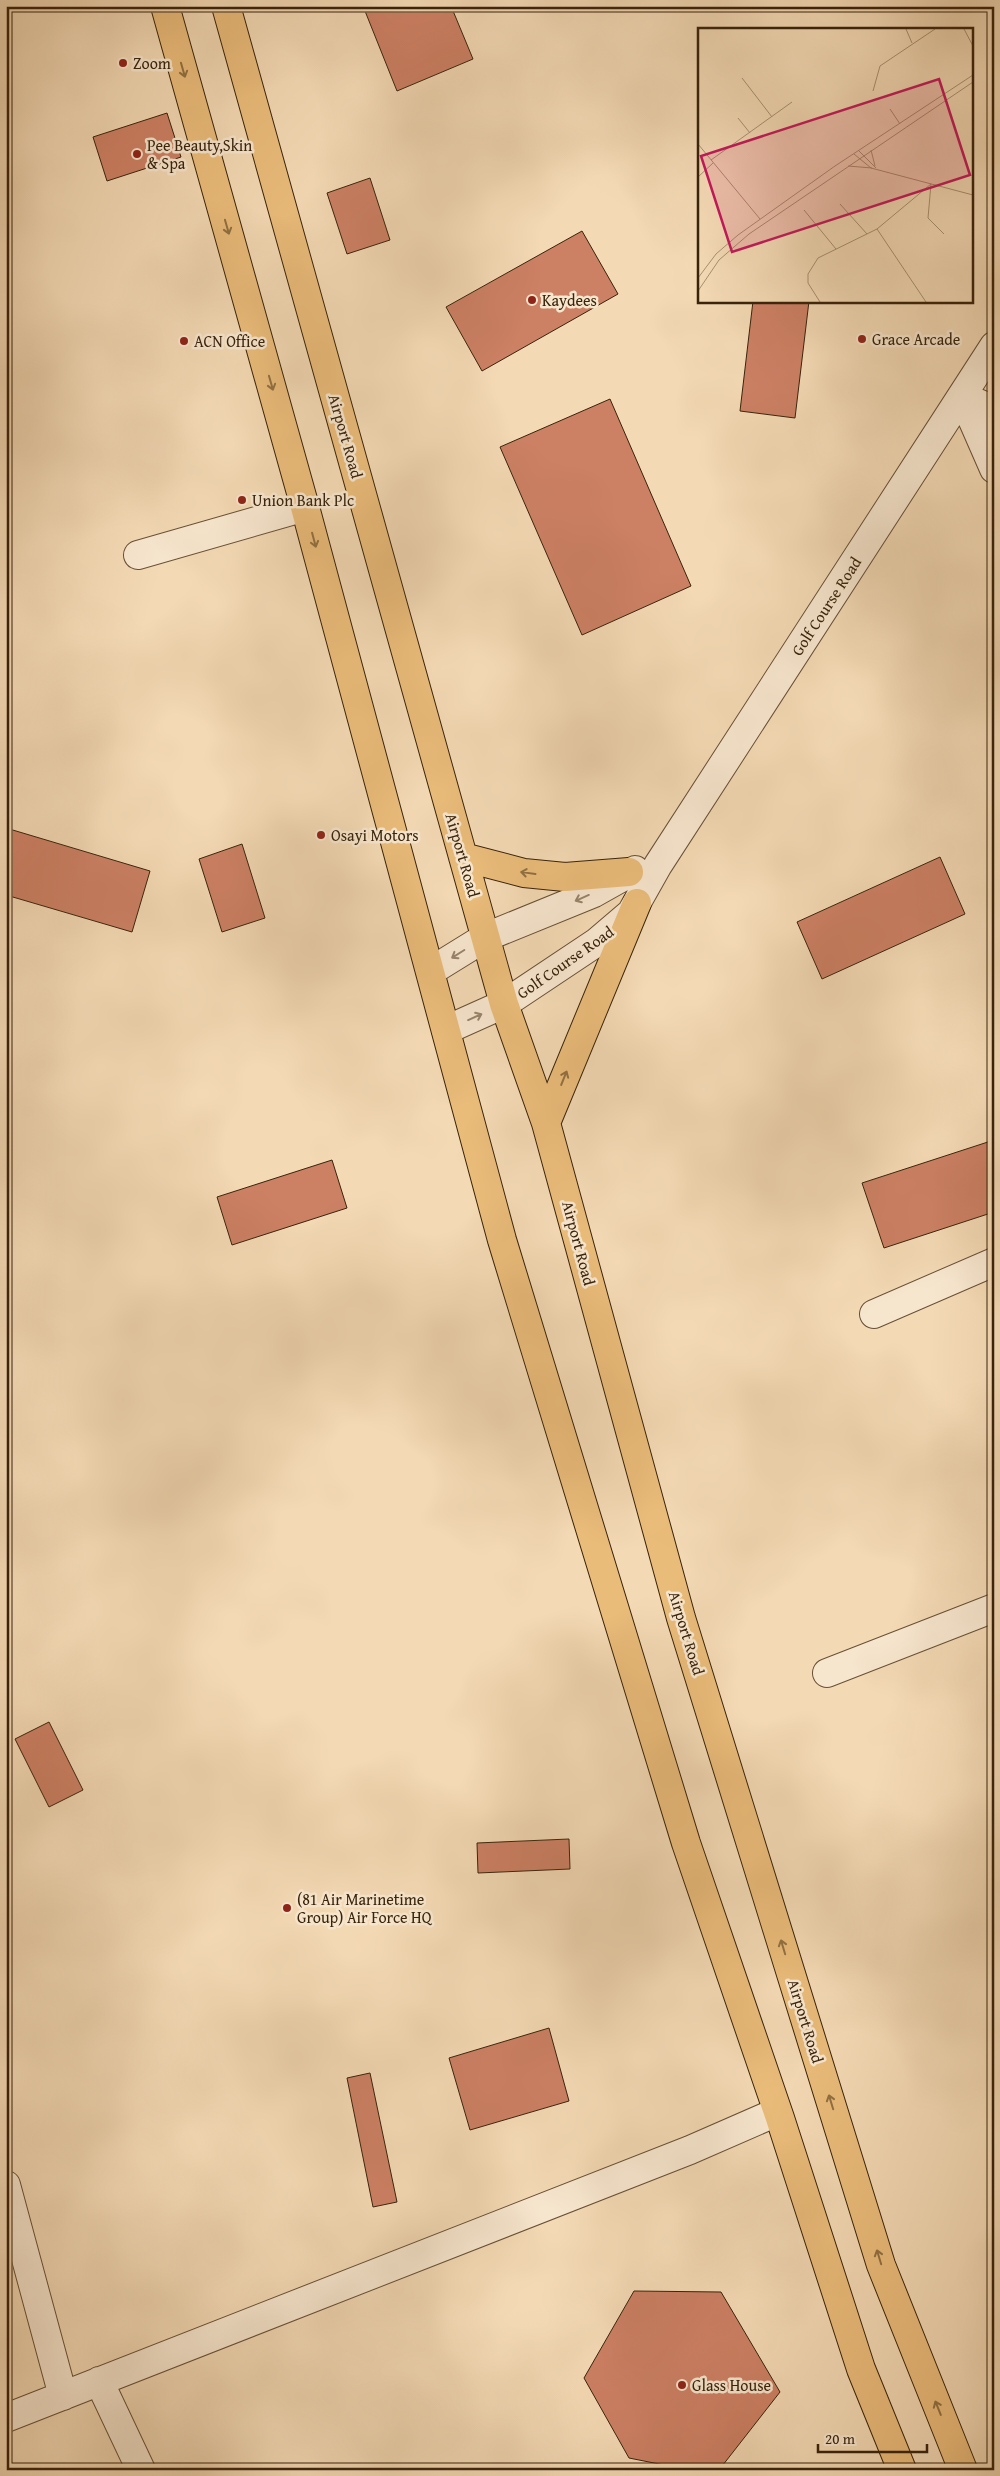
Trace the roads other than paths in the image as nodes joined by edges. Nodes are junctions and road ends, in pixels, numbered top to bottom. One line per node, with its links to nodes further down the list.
1 (165, 6): 7 (main road, one-way to 7)
2 (226, 6): 9 (main road, Airport Road)
3 (994, 346): 4 (street, Golf Course Road)
4 (962, 396): 5 (street); 6 (street); 10 (street, Golf Course Road)
5 (994, 410)
6 (994, 469)
7 (305, 507): 8 (street); 14 (main road, one-way to 14)
8 (138, 555)
9 (463, 857): 11 (main road, one-way to 9); 13 (main road, Airport Road)
10 (658, 865): 11 (street); 12 (street, Golf Course Road)
11 (629, 872): 13 (street, one-way to 13)
12 (637, 903): 15 (street, Golf Course Road); 17 (main road, one-way to 12)
13 (486, 937): 14 (street, one-way to 14); 15 (main road, Airport Road)
14 (431, 971): 16 (main road)
15 (504, 1004): 16 (street, Golf Course Road, one-way to 15); 17 (main road, Airport Road)
16 (446, 1030): 22 (main road)
17 (546, 1123): 29 (main road, Airport Road, one-way to 17)
18 (994, 1262): 19 (street)
19 (874, 1314)
20 (994, 1608): 21 (street)
21 (827, 1673)
22 (778, 2112): 24 (street); 28 (main road)
23 (6, 2185): 25 (street)
24 (99, 2381): 25 (street); 27 (street)
25 (63, 2396): 26 (street)
26 (6, 2418)
27 (141, 2470)
28 (902, 2470)
29 (963, 2470)

